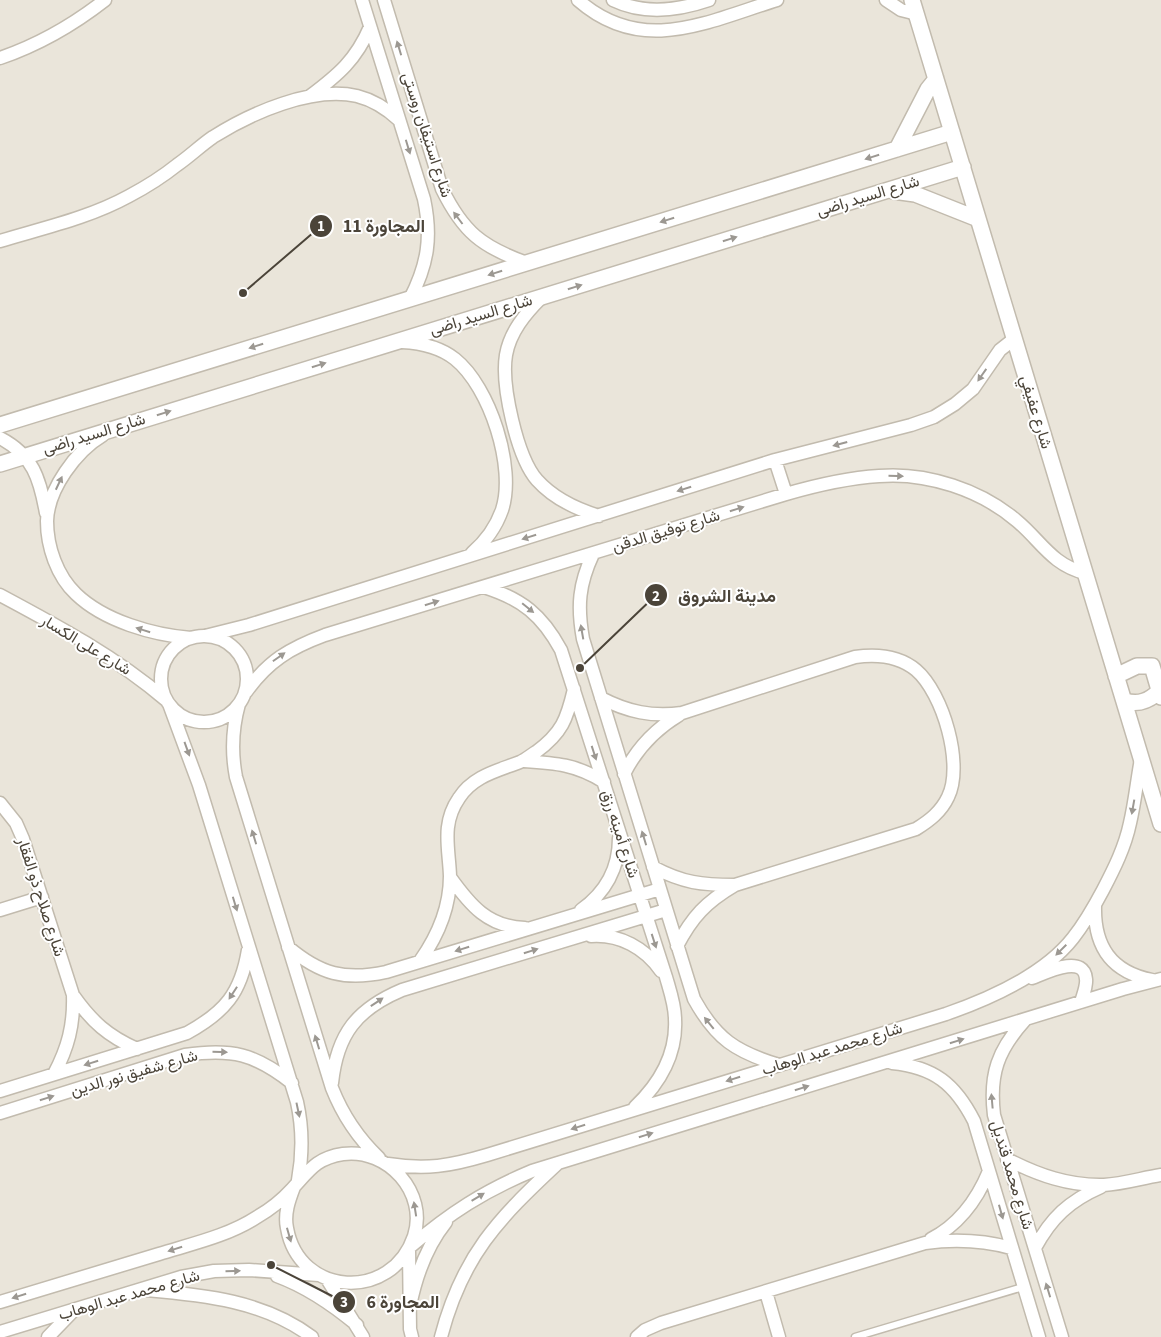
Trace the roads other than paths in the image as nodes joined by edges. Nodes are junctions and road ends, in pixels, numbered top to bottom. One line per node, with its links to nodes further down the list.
1 (105, 0): 11 (street)
2 (362, 0): 10 (street, شارع استيفان روستى)
3 (384, 0): 21 (street, شارع استيفان روستى, one-way to 3)
4 (578, 0): 7 (street)
5 (613, 0): 6 (street)
6 (709, 0)
7 (777, 0)
8 (886, 0): 9 (street)
9 (914, 7): 12 (street, شارع عفيفي)
10 (370, 27): 13 (street); 14 (street, شارع استيفان روستى)
11 (0, 58)
12 (936, 79): 15 (street, شارع عفيفي); 16 (street)
13 (310, 96): 14 (street); 20 (street)
14 (400, 120): 23 (street, شارع استيفان روستى, one-way to 23)
15 (952, 132): 16 (street); 17 (street, شارع عفيفي)
16 (897, 149): 21 (street, one-way to 21)
17 (963, 167): 18 (street, شارع السيد راضى); 19 (street, شارع عفيفي)
18 (889, 190): 19 (street); 22 (street, شارع السيد راضى, one-way to 18)
19 (978, 219): 24 (street, شارع عفيفي)
20 (0, 241)
21 (526, 263): 23 (street, one-way to 23)
22 (543, 296): 25 (street, شارع السيد راضى); 33 (street)
23 (410, 299): 26 (street, one-way to 26)
24 (1014, 339): 30 (street, شارع توفيق الدقن, one-way to 30); 37 (street, شارع عفيفي)
25 (397, 341): 27 (street, شارع السيد راضى, one-way to 25); 36 (street)
26 (0, 425)
27 (116, 428): 29 (street, شارع السيد راضى); 34 (street, one-way to 27)
28 (0, 438): 29 (street)
29 (24, 456): 31 (street, شارع السيد راضى); 34 (street)
30 (775, 460): 32 (street); 33 (street, شارع توفيق الدقن, one-way to 33)
31 (0, 464)
32 (786, 494): 35 (street, شارع توفيق الدقن, one-way to 32); 37 (street, شارع توفيق الدقن, one-way to 37)
33 (600, 516): 36 (street, شارع توفيق الدقن, one-way to 36)
34 (47, 521): 41 (street, one-way to 34)
35 (593, 554): 38 (street, شارع توفيق الدقن); 46 (street, شارع أمينه رزق, one-way to 35)
36 (470, 556): 40 (street, شارع توفيق الدقن)
37 (1085, 574): 42 (street, شارع عفيفي)
38 (484, 587): 43 (street, شارع أمينه رزق, one-way to 43); 44 (street, شارع توفيق الدقن, one-way to 38)
39 (0, 595): 48 (street, شارع على الكسار)
40 (204, 636): 41 (street); 44 (street)
41 (191, 638): 48 (street)
42 (1116, 676): 45 (street); 47 (street, شارع عفيفي)
43 (574, 688): 52 (street); 54 (street, شارع أمينه رزق, one-way to 54)
44 (246, 692): 49 (street)
45 (1160, 694): 47 (street)
46 (601, 698): 50 (street); 53 (street, شارع أمينه رزق)
47 (1125, 701): 51 (street, شارع عفيفي)
48 (169, 702): 49 (street); 73 (street, one-way to 73)
49 (239, 704): 72 (street, one-way to 49)
50 (682, 714): 53 (street); 60 (street)
51 (1141, 759): 56 (street, شارع عفيفي); 64 (street, شارع محمد عبد الوهاب, one-way to 64)
52 (522, 761): 54 (street); 59 (street)
53 (624, 774): 58 (street, شارع أمينه رزق, one-way to 53)
54 (604, 782): 57 (street, شارع أمينه رزق)
55 (0, 802): 63 (street, شارع صلاح ذو الفقار)
56 (1161, 824)
57 (618, 828): 62 (street, شارع أمينه رزق); 67 (street)
58 (653, 867): 60 (street); 61 (street, شارع أمينه رزق)
59 (450, 877): 69 (street); 74 (street)
60 (735, 885): 71 (street)
61 (660, 890): 62 (street); 66 (street, شارع أمينه رزق)
62 (640, 896): 67 (street); 68 (street, شارع أمينه رزق)
63 (42, 897): 65 (street); 78 (street, شارع صلاح ذو الفقار)
64 (1095, 906): 76 (street); 77 (street, شارع محمد عبد الوهاب, one-way to 77)
65 (0, 910)
66 (666, 910): 68 (street); 71 (street, شارع أمينه رزق)
67 (574, 915): 69 (street)
68 (646, 916): 70 (street); 75 (street, شارع أمينه رزق, one-way to 75)
69 (533, 928): 74 (street, one-way to 74)
70 (579, 937): 75 (street); 86 (street, one-way to 70)
71 (677, 946): 83 (street, شارع أمينه رزق, one-way to 71)
72 (288, 947): 74 (street); 86 (street, one-way to 72)
73 (248, 948): 81 (street, شارع شفيق نور الدين, one-way to 81); 85 (street)
74 (420, 961)
75 (666, 977): 88 (street, شارع أمينه رزق)
76 (1158, 980): 79 (street, شارع محمد عبد الوهاب)
77 (1018, 982): 79 (street); 83 (street, شارع محمد عبد الوهاب)
78 (73, 995): 81 (street, شارع صلاح ذو الفقار); 84 (street, شارع صلاح ذو الفقار)
79 (1081, 1002): 80 (street, شارع محمد عبد الوهاب)
80 (1026, 1019): 82 (street, شارع محمد عبد الوهاب, one-way to 80); 90 (street, شارع محمد قنديل, one-way to 80)
81 (137, 1049): 84 (street, شارع شفيق نور الدين, one-way to 84)
82 (887, 1062): 92 (street, شارع محمد عبد الوهاب, one-way to 82); 93 (street, شارع محمد قنديل)
83 (779, 1065): 88 (street, شارع محمد عبد الوهاب, one-way to 88)
84 (54, 1074): 87 (street, شارع شفيق نور الدين)
85 (292, 1083): 89 (street, شارع شفيق نور الدين, one-way to 85); 95 (street, one-way to 95)
86 (332, 1088): 91 (street)
87 (0, 1091)
88 (633, 1110): 91 (street, شارع محمد عبد الوهاب, one-way to 91)
89 (0, 1113)
90 (1007, 1160): 96 (street); 101 (street, شارع محمد قنديل)
91 (384, 1162): 95 (street); 99 (street, one-way to 91)
92 (559, 1162): 97 (street, شارع محمد عبد الوهاب, one-way to 92); 115 (street)
93 (989, 1171): 98 (street); 100 (street, شارع محمد قنديل, one-way to 100)
94 (1161, 1175): 96 (street)
95 (296, 1185): 103 (street, one-way to 103); 107 (street, شارع محمد عبد الوهاب, one-way to 107)
96 (1105, 1185): 101 (street)
97 (456, 1210): 99 (street, شارع محمد عبد الوهاب); 108 (street)
98 (925, 1243): 100 (street); 106 (street)
99 (410, 1248): 103 (street); 108 (street)
100 (1011, 1248): 104 (street, شارع محمد قنديل)
101 (1034, 1248): 120 (street, شارع محمد قنديل, one-way to 101)
102 (263, 1271): 103 (street, شارع محمد عبد الوهاب); 105 (street, شارع محمد عبد الوهاب, one-way to 102); 110 (street)
103 (323, 1277): 110 (street)
104 (1023, 1286): 118 (lane); 119 (street, شارع محمد قنديل)
105 (139, 1289): 109 (street, شارع محمد عبد الوهاب); 113 (street)
106 (766, 1292): 116 (street); 117 (street)
107 (0, 1302)
108 (410, 1306): 114 (street)
109 (76, 1309): 111 (street, شارع محمد عبد الوهاب); 112 (street)
110 (360, 1331)
111 (0, 1332)
112 (48, 1337)
113 (312, 1337)
114 (412, 1337)
115 (441, 1337)
116 (637, 1337)
117 (780, 1337)
118 (855, 1337)
119 (1039, 1337)
120 (1062, 1337)

